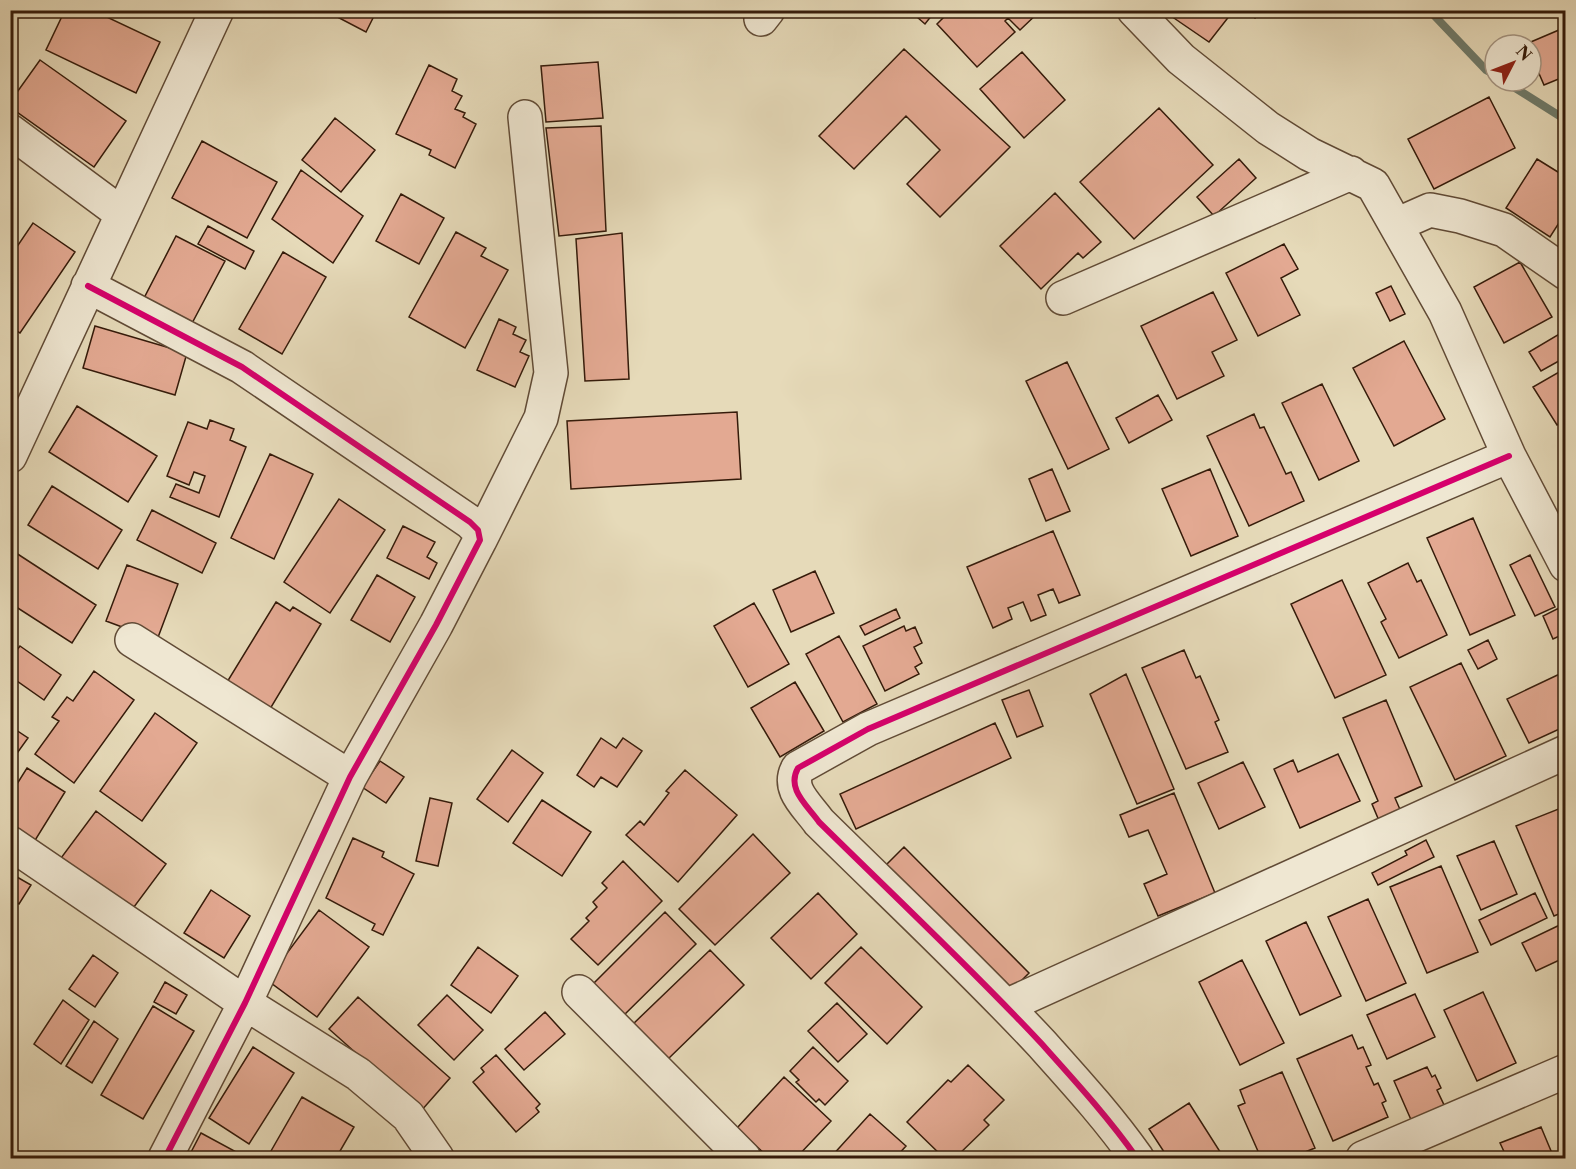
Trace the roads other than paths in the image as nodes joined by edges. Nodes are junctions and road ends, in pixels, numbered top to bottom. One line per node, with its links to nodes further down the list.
1 (217, 10): 6 (street)
2 (1134, 10): 5 (street)
3 (525, 117): 13 (street)
4 (10, 131): 6 (street)
5 (1352, 173): 7 (street); 10 (street)
6 (122, 214): 9 (street)
7 (1396, 225): 8 (street); 12 (street)
8 (1566, 273)
9 (88, 286): 11 (street); 13 (street)
10 (1063, 298)
11 (10, 456)
12 (1509, 456): 14 (street); 21 (street)
13 (480, 540): 17 (street)
14 (1566, 565)
15 (132, 640): 17 (street)
16 (1566, 752): 21 (street)
17 (350, 777): 20 (street)
18 (10, 843): 20 (street)
19 (579, 992): 25 (street)
20 (245, 1003): 23 (street); 24 (street)
21 (1006, 1006): 26 (street)
22 (1566, 1071): 27 (street)
23 (165, 1158)
24 (437, 1158)
25 (744, 1158)
26 (1137, 1158)
27 (1363, 1158)

